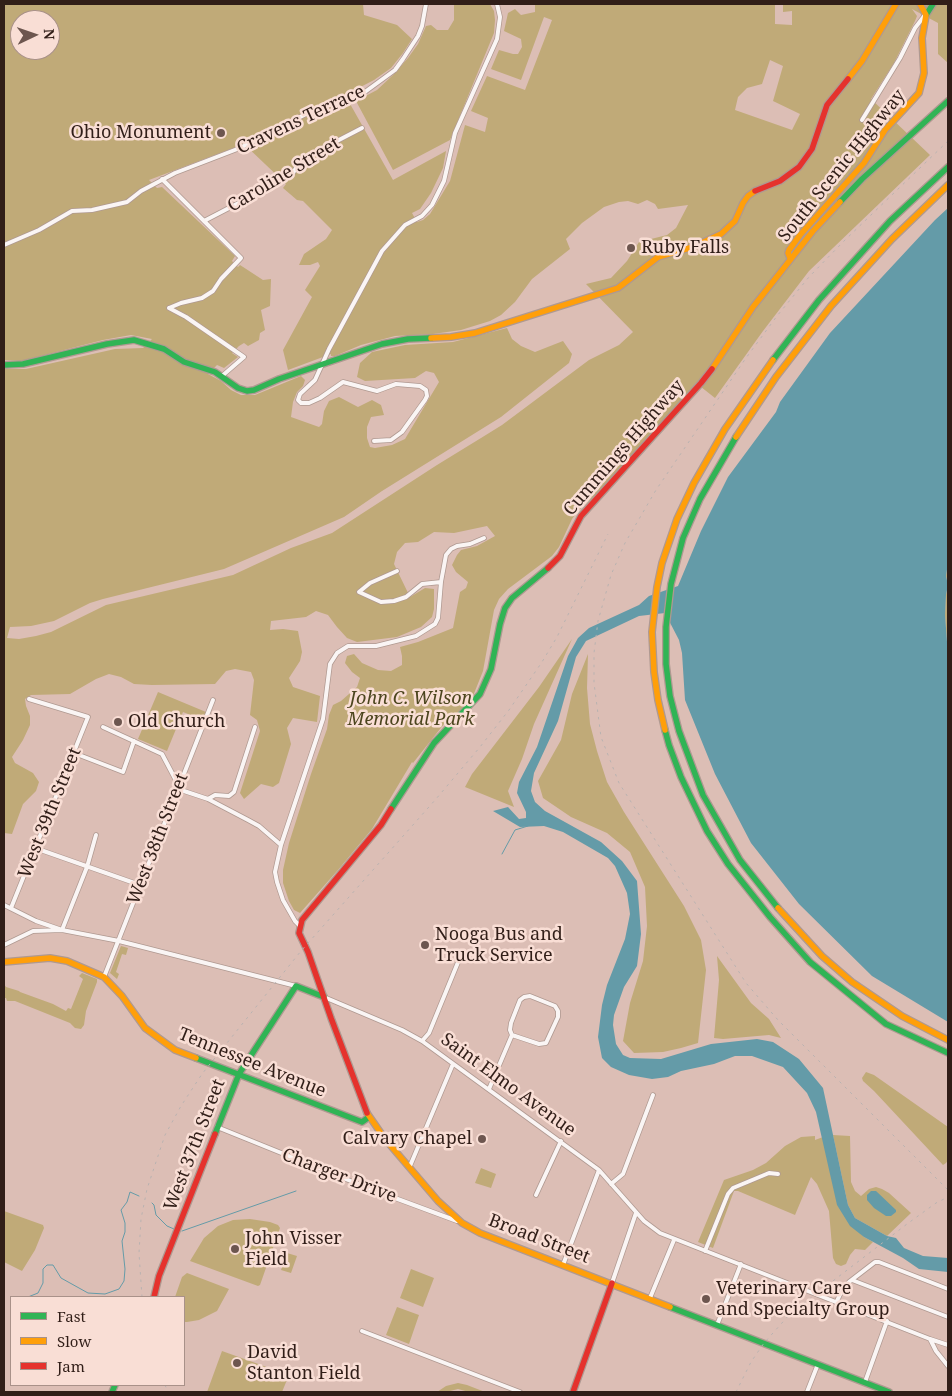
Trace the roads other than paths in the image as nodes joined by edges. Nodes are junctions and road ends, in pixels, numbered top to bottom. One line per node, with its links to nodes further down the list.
1 (426, 4): 11 (street, Cravens Terrace)
2 (497, 4): 16 (street)
3 (896, 4): 16 (main road, South Scenic Highway)
4 (920, 4): 6 (main road)
5 (933, 4): 6 (main road)
6 (926, 15): 8 (street); 15 (main road, South Scenic Highway)
7 (948, 101): 15 (main road, Cummings Highway)
8 (862, 120)
9 (362, 128): 13 (street, Caroline Street)
10 (948, 167): 50 (main road)
11 (162, 179): 13 (street); 14 (street, Cravens Terrace)
12 (948, 185): 48 (main road)
13 (204, 221): 18 (street)
14 (4, 245)
15 (790, 258): 38 (main road, Cummings Highway)
16 (324, 364): 18 (main road, South Scenic Highway); 19 (street)
17 (4, 365): 18 (main road, South Scenic Highway)
18 (222, 376)
19 (374, 441)
20 (484, 538): 22 (street)
21 (397, 571): 22 (street)
22 (441, 582): 32 (street)
23 (29, 699): 28 (street, West 39th Street)
24 (213, 700): 29 (street, West 38th Street)
25 (103, 727): 27 (street)
26 (254, 727): 30 (street)
27 (134, 741): 28 (street); 29 (street)
28 (74, 753): 33 (street, West 39th Street)
29 (179, 784): 30 (street); 35 (street, West 38th Street)
30 (208, 799): 32 (street)
31 (96, 835): 34 (street)
32 (281, 845): 38 (street)
33 (35, 848): 34 (street); 37 (street, West 39th Street)
34 (87, 867): 35 (street); 39 (street)
35 (140, 885): 40 (street, West 38th Street)
36 (4, 905): 37 (street)
37 (10, 908): 39 (street)
38 (300, 926): 46 (main road, Broad Street)
39 (62, 930): 40 (street, Saint Elmo Avenue); 41 (street, Saint Elmo Avenue)
40 (119, 941): 44 (street, West 38th Street); 45 (street, Saint Elmo Avenue)
41 (4, 945)
42 (461, 955): 49 (street)
43 (4, 962): 44 (main road, Tennessee Avenue)
44 (104, 977): 52 (main road, Tennessee Avenue)
45 (296, 986): 46 (main road, Saint Elmo Avenue); 52 (main road, West 37th Street)
46 (324, 997): 49 (street, Saint Elmo Avenue); 55 (main road, Broad Street)
47 (512, 1035): 47 (street); 53 (street)
48 (948, 1040)
49 (422, 1041): 51 (street, Saint Elmo Avenue)
50 (948, 1053)
51 (454, 1064): 53 (street, Saint Elmo Avenue); 58 (street)
52 (239, 1074): 55 (main road, Tennessee Avenue); 56 (main road, West 37th Street)
53 (490, 1089): 57 (street, Saint Elmo Avenue)
54 (653, 1095): 61 (street)
55 (369, 1117): 58 (main road, Broad Street)
56 (217, 1127): 64 (street, Charger Drive); 72 (main road, West 37th Street)
57 (561, 1141): 59 (street, Saint Elmo Avenue); 62 (street)
58 (410, 1166): 64 (main road, Broad Street)
59 (599, 1170): 61 (street, Saint Elmo Avenue); 67 (street)
60 (778, 1174): 66 (street)
61 (611, 1184): 63 (street, Saint Elmo Avenue)
62 (536, 1195)
63 (636, 1213): 65 (street, Saint Elmo Avenue); 70 (street)
64 (462, 1223): 67 (main road, Broad Street)
65 (674, 1240): 66 (street, Saint Elmo Avenue); 73 (street)
66 (705, 1251): 68 (street, Saint Elmo Avenue)
67 (562, 1264): 70 (main road, Broad Street)
68 (741, 1264): 74 (street, Saint Elmo Avenue); 77 (street)
69 (852, 1280): 71 (street); 74 (street); 75 (street)
70 (612, 1284): 73 (main road, Broad Street); 85 (main road)
71 (948, 1289)
72 (154, 1296)
73 (650, 1298): 77 (main road, Broad Street)
74 (837, 1301): 76 (street, Saint Elmo Avenue)
75 (948, 1317)
76 (888, 1322): 79 (street, Saint Elmo Avenue); 83 (street)
77 (717, 1325): 81 (main road, Broad Street)
78 (362, 1331): 84 (street)
79 (930, 1338): 80 (street, Saint Elmo Avenue); 82 (street)
80 (948, 1345)
81 (818, 1364): 83 (main road, Broad Street); 86 (street)
82 (948, 1366)
83 (865, 1382): 87 (main road, Broad Street)
84 (520, 1392)
85 (573, 1392)
86 (807, 1392)
87 (889, 1392)

